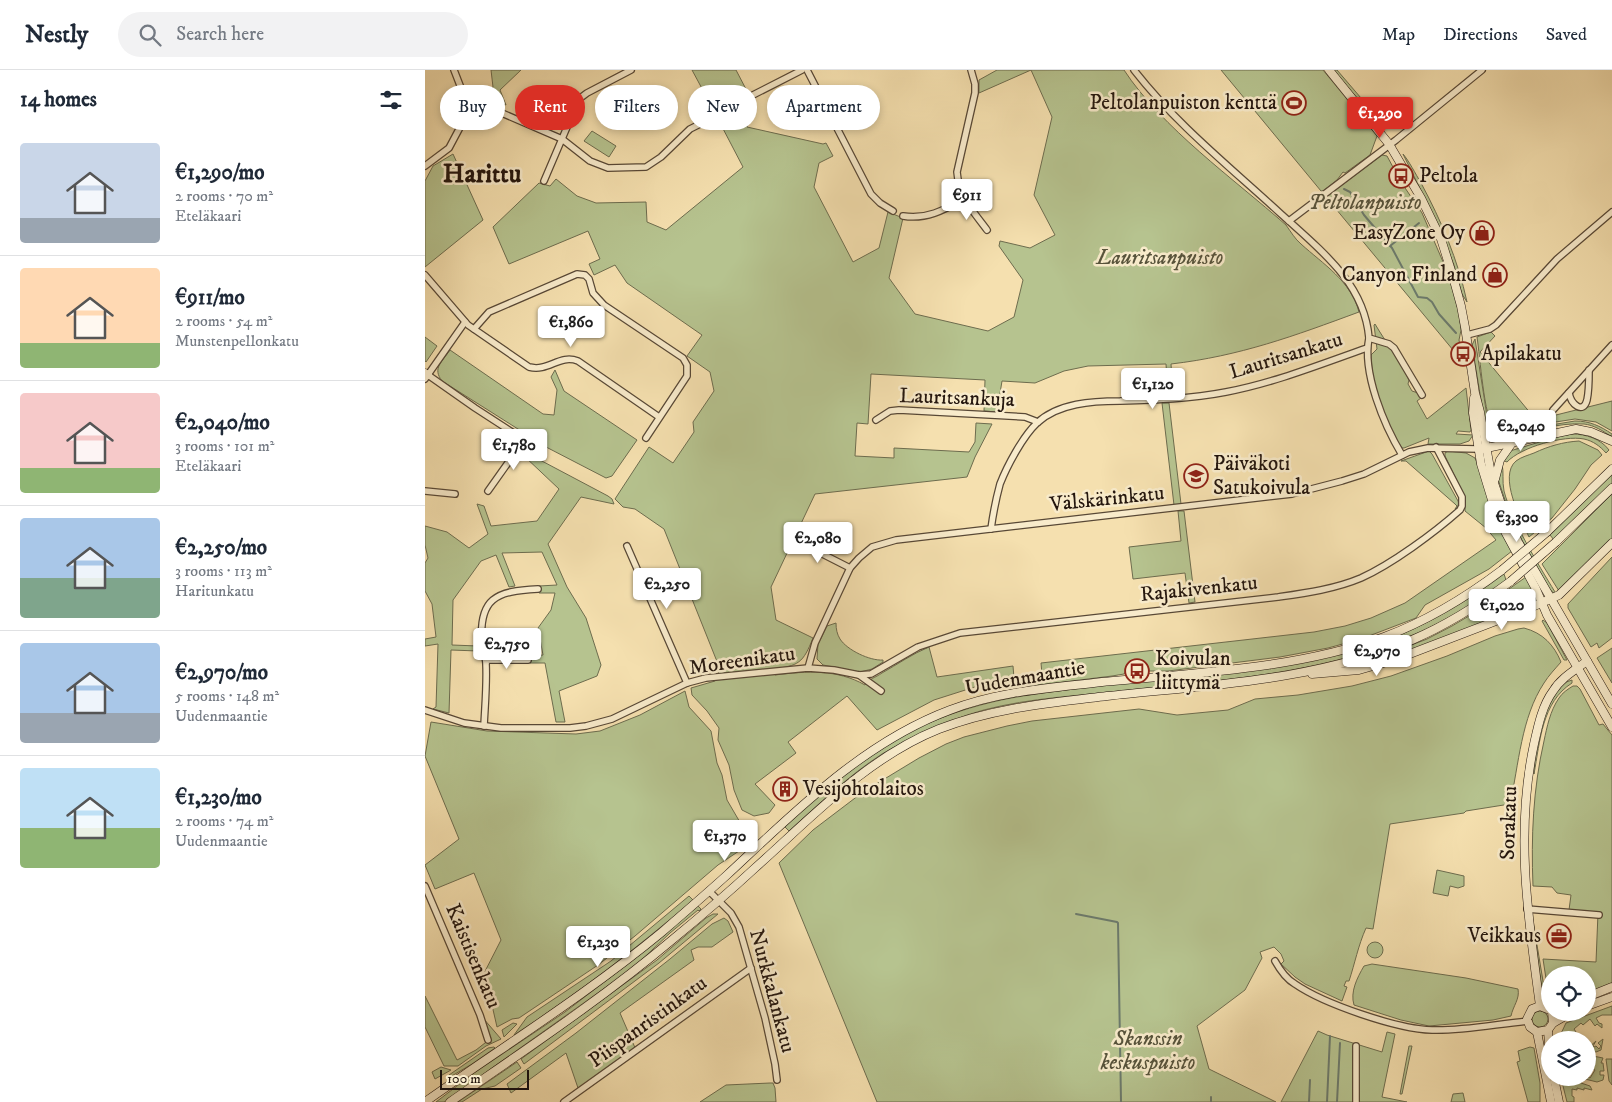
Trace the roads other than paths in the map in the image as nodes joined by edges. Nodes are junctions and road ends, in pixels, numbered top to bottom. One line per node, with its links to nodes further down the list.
1 (454, 70): 9 (street)
2 (631, 70): 14 (street)
3 (802, 70): 10 (street)
4 (807, 70): 19 (street)
5 (971, 70): 18 (street)
6 (1134, 70): 22 (street)
7 (1329, 70): 15 (main road)
8 (1482, 70): 15 (street)
9 (460, 85)
10 (757, 93)
11 (505, 114): 14 (street)
12 (459, 130): 16 (street)
13 (690, 130): 14 (street)
14 (562, 139): 17 (street)
15 (1389, 144): 22 (street); 26 (main road)
16 (425, 166)
17 (544, 181)
18 (964, 199): 21 (street); 23 (street)
19 (893, 210)
20 (1612, 212): 26 (street)
21 (903, 216)
22 (1289, 221): 27 (street)
23 (987, 230)
24 (425, 275): 25 (street)
25 (469, 326): 31 (street); 36 (street); 36 (street)
26 (1467, 335): 32 (main road)
27 (1369, 338): 29 (street); 34 (street)
28 (1612, 345): 30 (street)
29 (1367, 348): 38 (street, Lauritsankatu); 46 (street)
30 (1589, 370): 33 (street); 33 (street)
31 (426, 376): 51 (street)
32 (1475, 393): 43 (main road); 45 (main road)
33 (1569, 393): 35 (street)
34 (1422, 395)
35 (1553, 410)
36 (659, 417): 39 (street)
37 (876, 420): 38 (street, Lauritsankuja)
38 (1038, 422): 53 (street, Lauritsankatu)
39 (646, 438)
40 (1609, 440): 41 (main road); 44 (main road)
41 (1512, 443): 43 (main road); 48 (main road)
42 (1436, 447): 45 (street, Välskärinkatu); 46 (street, Välskärinkatu); 68 (street, Rajakivenkatu)
43 (1486, 448): 45 (main road); 48 (main road)
44 (1612, 448)
45 (1478, 449): 60 (main road)
46 (1402, 455): 53 (street, Välskärinkatu)
47 (1612, 469): 77 (main road, Uudenmaantie, bridge)
48 (1494, 484): 59 (main road)
49 (1612, 488): 69 (main road, Uudenmaantie, bridge)
50 (425, 491): 52 (street)
51 (489, 491)
52 (455, 494)
53 (991, 529): 57 (street, Välskärinkatu)
54 (795, 540): 57 (street)
55 (1612, 543): 59 (main road)
56 (627, 546): 70 (street)
57 (850, 568): 66 (street, Välskärinkatu)
58 (538, 589): 63 (street)
59 (1551, 599): 60 (main road); 65 (main road)
60 (1542, 602): 61 (main road); 62 (main road)
61 (1530, 608): 62 (main road); 69 (main road)
62 (1547, 615): 67 (main road)
63 (486, 660): 64 (street); 74 (street)
64 (528, 660)
65 (1587, 661): 67 (main road, Sorakatu); 72 (main road)
66 (808, 668): 68 (street, Moreenikatu); 70 (street, Moreenikatu)
67 (1577, 668): 75 (main road); 79 (main road, Sorakatu)
68 (859, 675): 71 (street)
69 (1278, 676): 78 (main road, Uudenmaantie)
70 (687, 683): 74 (street, Moreenikatu)
71 (881, 691)
72 (1612, 704)
73 (425, 710): 74 (street, Moreenikatu)
74 (484, 726)
75 (1612, 727)
76 (425, 887): 92 (street, Kaistisenkatu)
77 (709, 891): 78 (street, Nurkkalankatu); 96 (main road, Uudenmaantie)
78 (719, 900): 82 (street, Nurkkalankatu); 97 (main road, Uudenmaantie)
79 (1527, 908): 80 (street); 87 (main road, Sorakatu)
80 (1599, 916)
81 (1275, 961): 88 (street)
82 (751, 968): 94 (street, Nurkkalankatu); 98 (street, Piispanristinkatu)
83 (1612, 987): 84 (main road)
84 (1596, 993)
85 (1612, 997): 86 (main road)
86 (1596, 1003)
87 (1540, 1006): 88 (main road)
88 (1527, 1021): 91 (main road)
89 (1553, 1022): 90 (main road)
90 (1547, 1030): 91 (main road)
91 (1537, 1032): 100 (main road)
92 (488, 1040)
93 (1356, 1046): 99 (street)
94 (777, 1080)
95 (1556, 1086): 101 (main road)
96 (425, 1102)
97 (450, 1102)
98 (564, 1102)
99 (1356, 1102)
100 (1551, 1102)
101 (1559, 1102)

